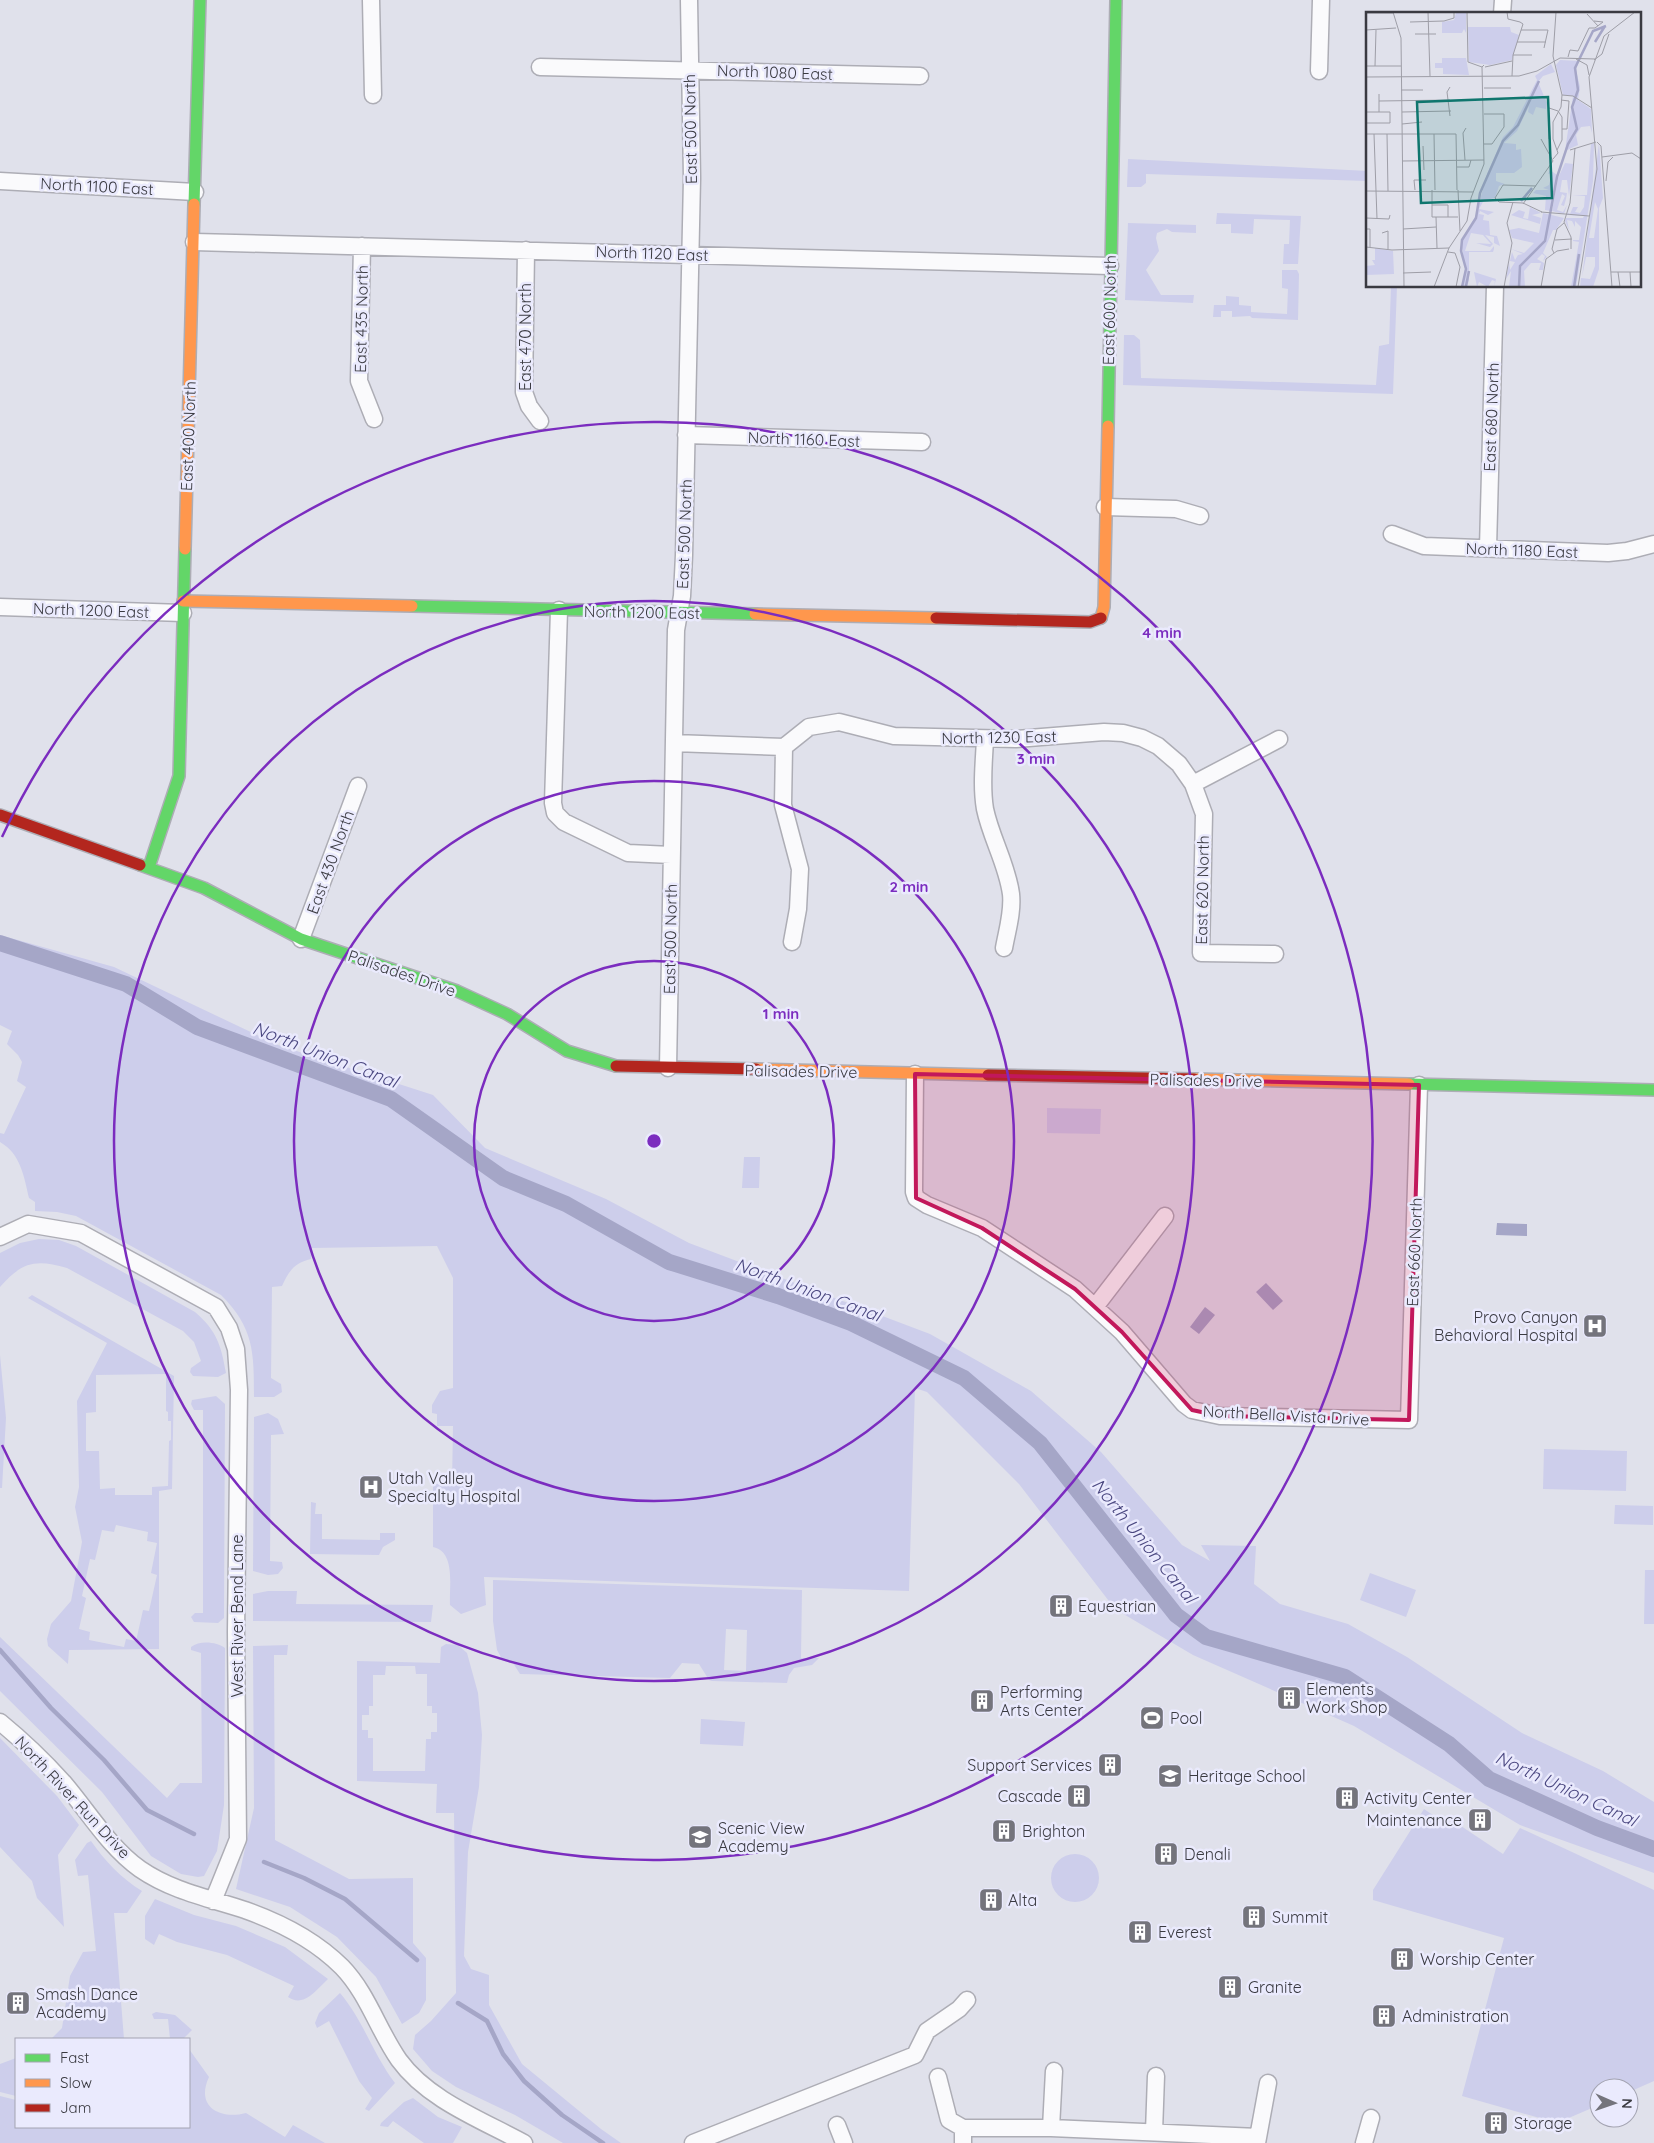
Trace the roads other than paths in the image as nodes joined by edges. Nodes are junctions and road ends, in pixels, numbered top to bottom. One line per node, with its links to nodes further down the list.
1 (200, 0): 12 (street, East 400 North)
2 (371, 0): 10 (street)
3 (689, 0): 7 (street, East 500 North)
4 (1116, 0): 17 (street, East 600 North)
5 (1321, 0): 8 (street)
6 (540, 67): 7 (street, North 1080 East)
7 (688, 69): 9 (street, North 1080 East); 16 (street, East 500 North)
8 (1319, 71)
9 (920, 76)
10 (373, 95)
11 (0, 181): 12 (street, North 1100 East)
12 (195, 192): 13 (street, East 400 North)
13 (194, 242): 14 (street, North 1120 East); 29 (street, East 400 North)
14 (362, 246): 15 (street, North 1120 East); 19 (street, East 435 North)
15 (526, 250): 16 (street, North 1120 East); 20 (street, East 470 North)
16 (691, 255): 17 (street, North 1120 East); 21 (street, East 500 North)
17 (1110, 266): 23 (street, East 600 North)
18 (1495, 288): 27 (street, East 680 North)
19 (374, 419)
20 (540, 421)
21 (686, 435): 22 (street, North 1160 East); 31 (street, East 500 North)
22 (922, 442)
23 (1105, 507): 24 (street); 32 (street, East 600 North)
24 (1200, 516)
25 (1392, 534): 27 (street, North 1180 East)
26 (1654, 544): 27 (street, North 1180 East)
27 (1488, 548)
28 (0, 607): 29 (street, North 1200 East)
29 (183, 607): 30 (street, North 1200 East); 41 (street, East 400 North)
30 (559, 610): 31 (street, North 1200 East); 40 (street)
31 (679, 612): 32 (street, North 1200 East); 35 (street, East 500 North)
32 (1100, 619)
33 (985, 739): 36 (street, North 1230 East); 37 (street, North 1230 East); 44 (street)
34 (1279, 739): 37 (street)
35 (674, 743): 36 (street); 40 (street, East 500 North)
36 (784, 747): 43 (street)
37 (1193, 784): 45 (street, East 620 North)
38 (358, 786): 42 (street, East 430 North)
39 (0, 815): 41 (street, Palisades Drive)
40 (671, 854): 46 (street, East 500 North)
41 (149, 867): 42 (street, Palisades Drive)
42 (301, 939): 46 (street, Palisades Drive)
43 (792, 942)
44 (1004, 948)
45 (1275, 954)
46 (668, 1068): 47 (street, Palisades Drive)
47 (915, 1074): 48 (street, Palisades Drive); 52 (street, North Bella Vista Drive)
48 (1419, 1085): 49 (street, Palisades Drive); 53 (street, East 660 North)
49 (1654, 1090)
50 (1165, 1216): 52 (street)
51 (0, 1237): 55 (street, West River Bend Lane)
52 (1096, 1307): 53 (street, North Bella Vista Drive)
53 (1409, 1420)
54 (0, 1722): 55 (street, North River Run Drive)
55 (213, 1901): 67 (street, North River Run Drive)
56 (967, 2000): 68 (street)
57 (1054, 2071): 63 (street)
58 (1156, 2076): 64 (street)
59 (938, 2077): 65 (street)
60 (1268, 2083): 66 (street)
61 (1371, 2118): 70 (street)
62 (837, 2125): 69 (street)
63 (1051, 2128): 64 (street); 65 (street)
64 (1154, 2132): 66 (street)
65 (963, 2136)
66 (1257, 2140)
67 (524, 2143)
68 (693, 2143)
69 (844, 2143)
70 (1364, 2143)

